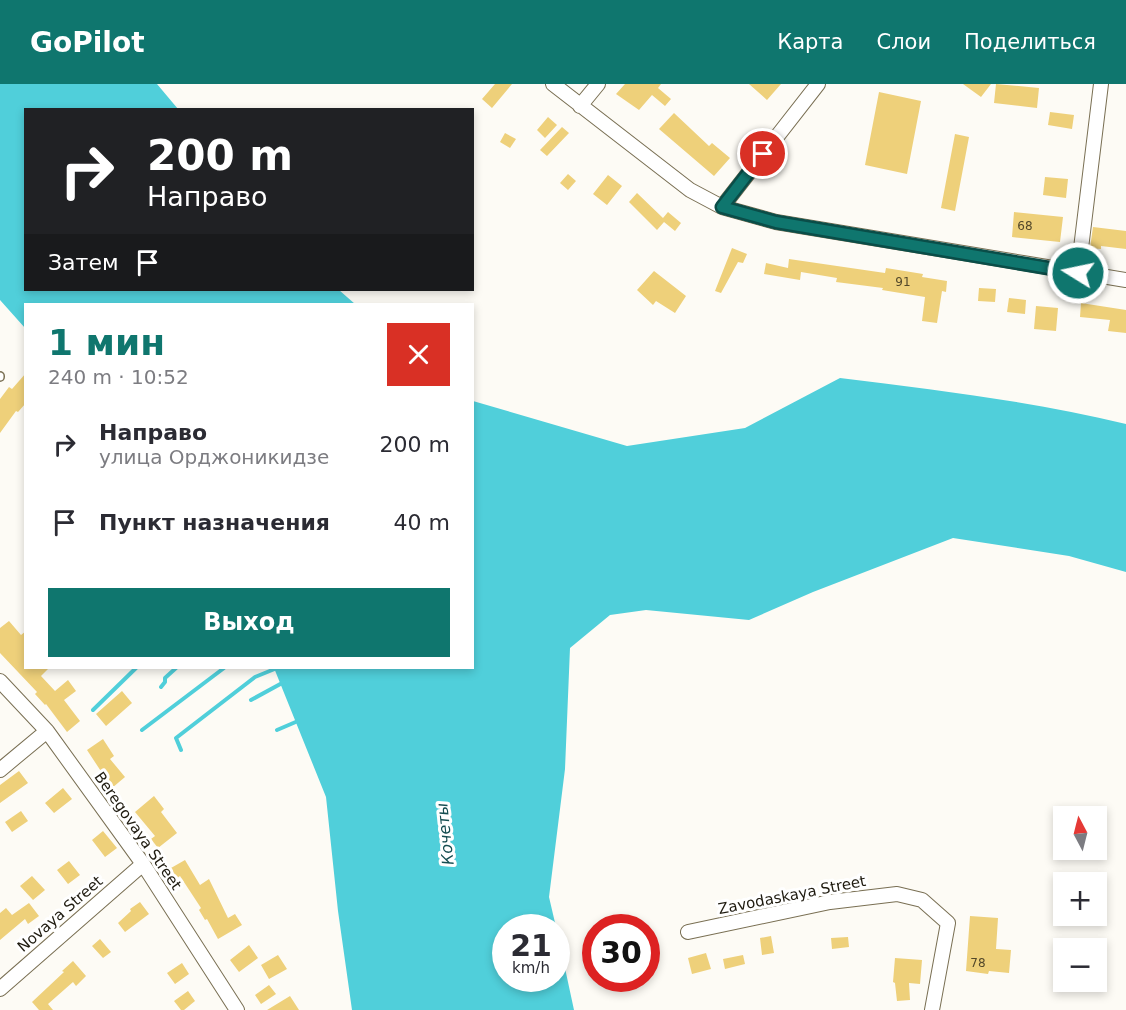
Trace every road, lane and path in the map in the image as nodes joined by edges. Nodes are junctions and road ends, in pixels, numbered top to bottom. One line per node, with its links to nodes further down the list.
1 (553, 84): 5 (street)
2 (598, 84): 5 (street)
3 (818, 84): 6 (street)
4 (1101, 84): 7 (street)
5 (580, 106): 6 (street)
6 (722, 207): 7 (street)
7 (1078, 273): 8 (street)
8 (1126, 280)
9 (0, 681): 10 (street, Beregovaya Street)
10 (47, 731): 11 (street); 12 (street, Beregovaya Street)
11 (0, 770)
12 (142, 864): 14 (street, Novaya Street); 15 (street, Beregovaya Street)
13 (688, 932): 16 (street, Zavodaskaya Street)
14 (0, 989)
15 (237, 1010)
16 (932, 1010)

